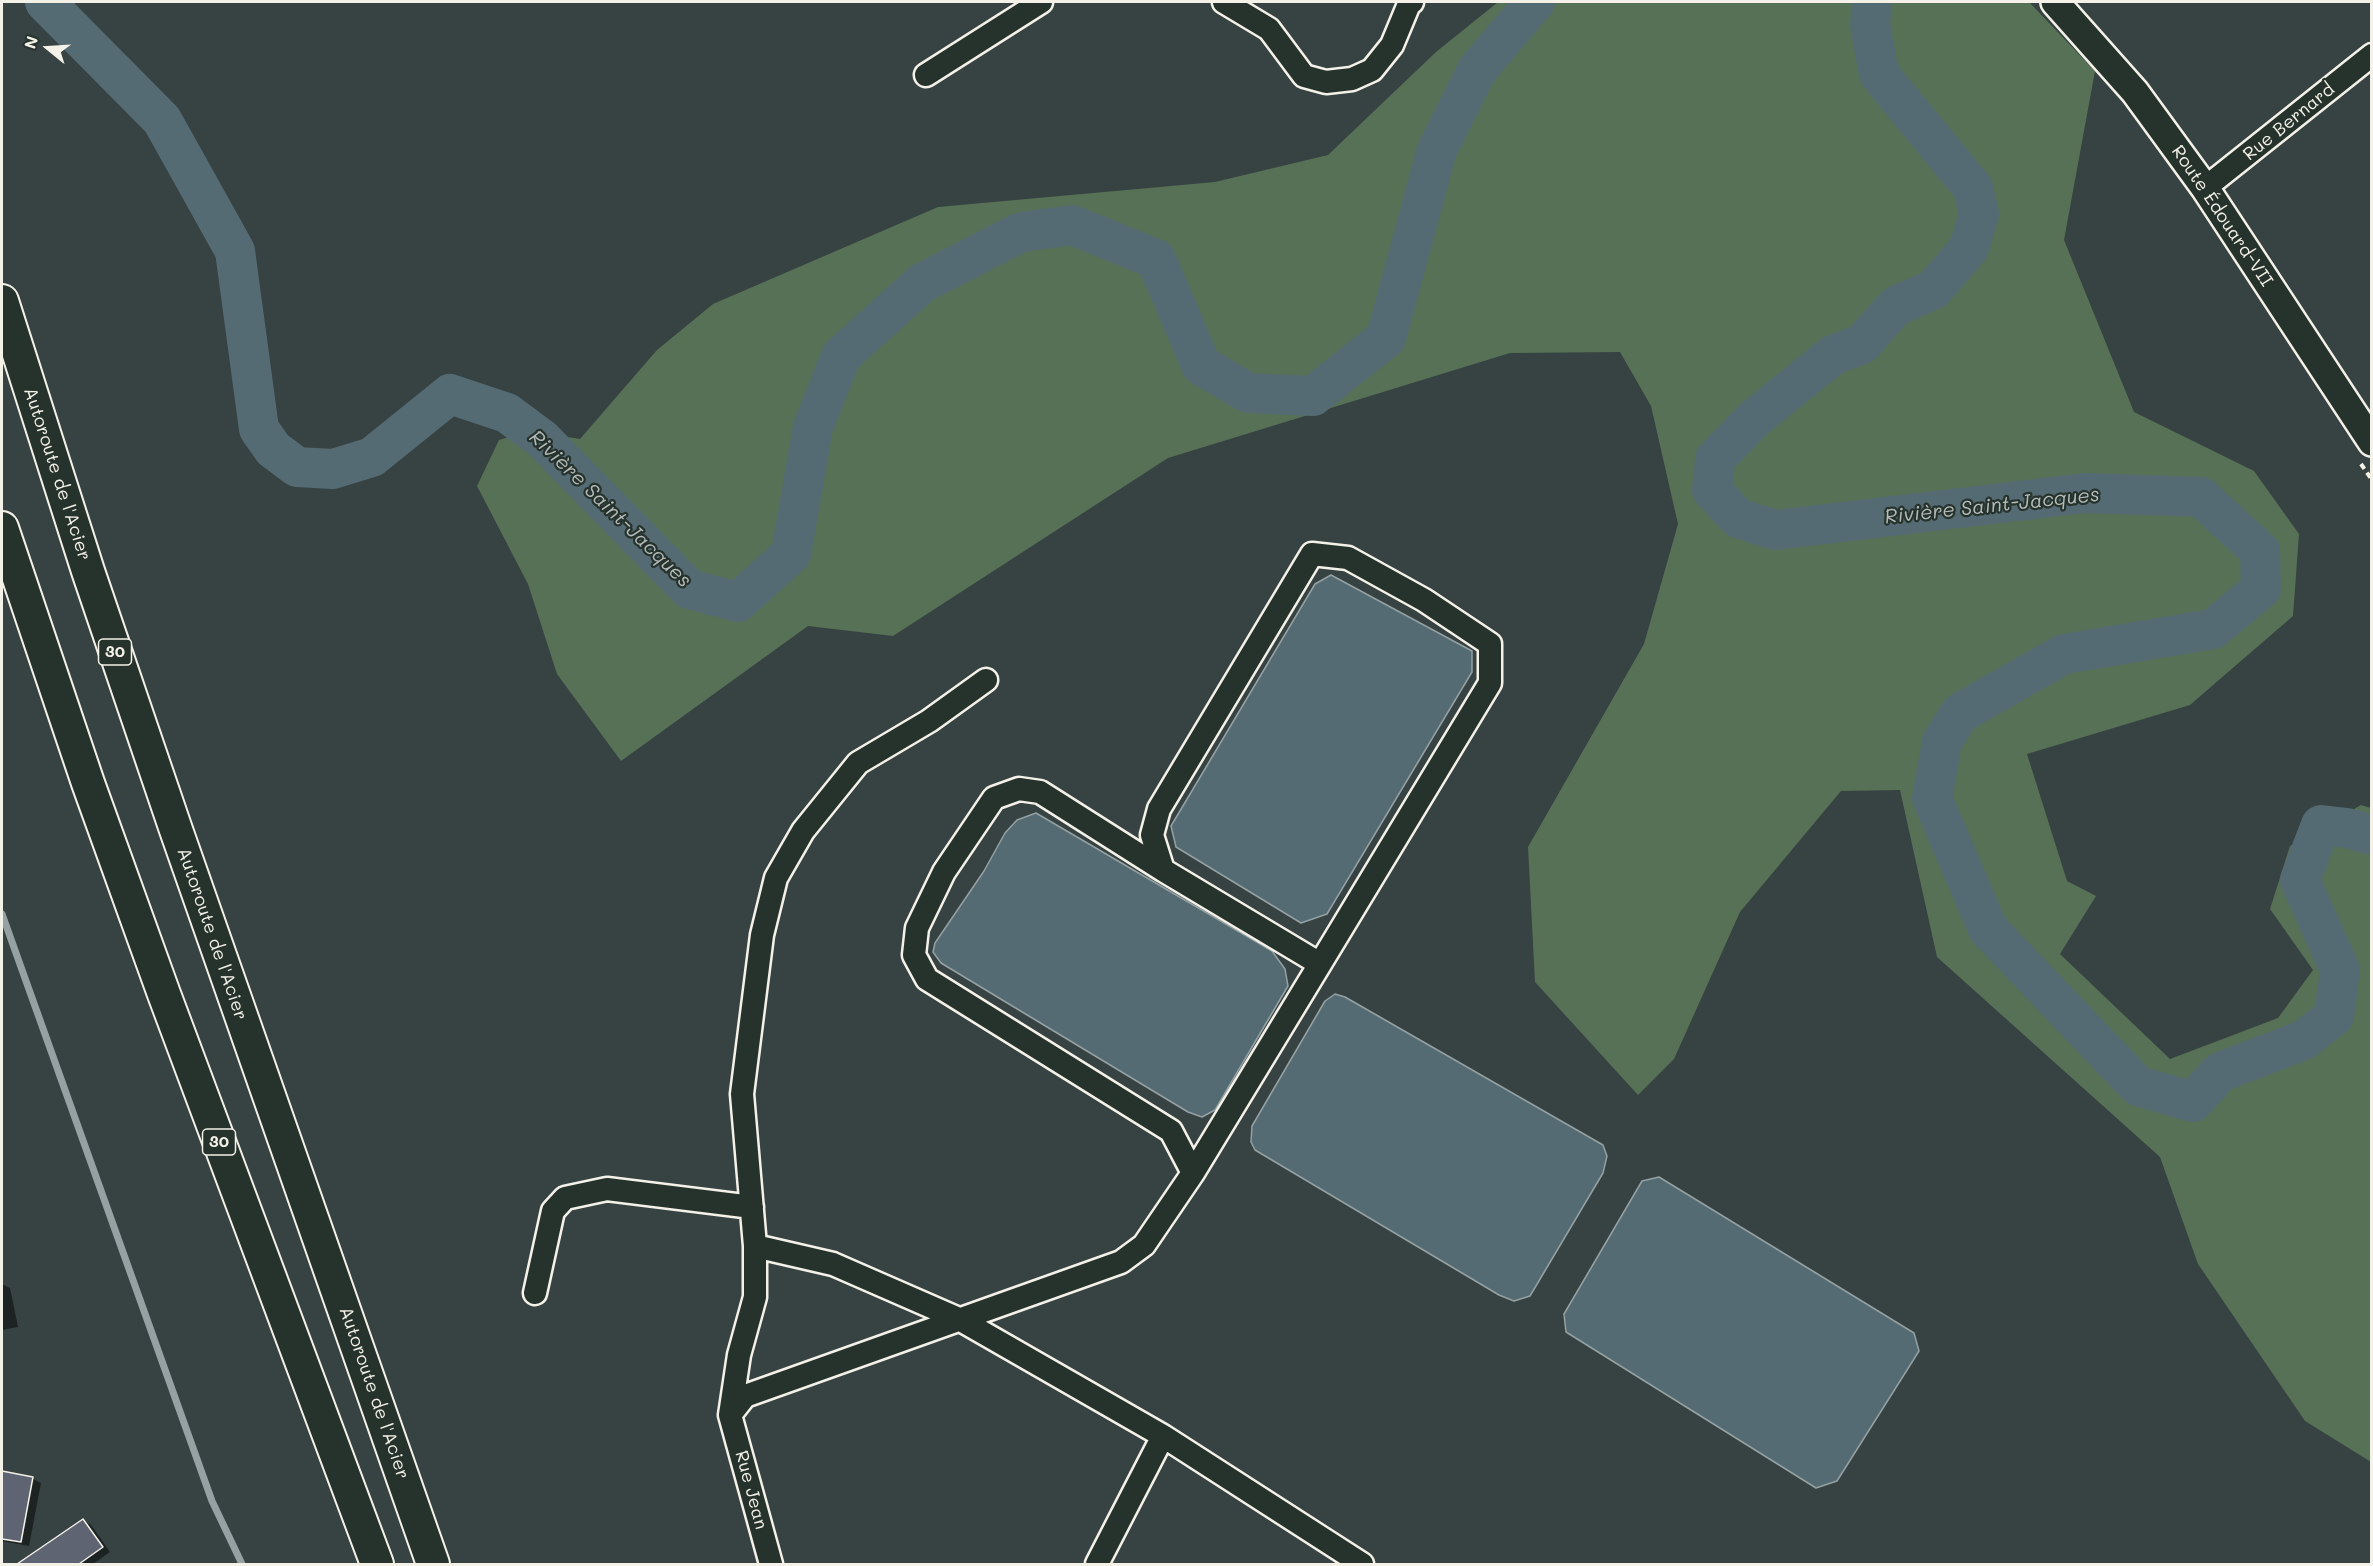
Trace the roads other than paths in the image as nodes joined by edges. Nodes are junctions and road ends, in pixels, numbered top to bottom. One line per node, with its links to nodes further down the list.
1 (1041, 2): 6 (street)
2 (1224, 2): 3 (street)
3 (1412, 2)
4 (2055, 2): 7 (main road, Route Édouard-VII)
5 (2372, 55): 7 (street, Rue Bernard)
6 (926, 75)
7 (2205, 188): 9 (main road, Route Édouard-VII)
8 (2, 301): 23 (highway, Autoroute de l'Acier / 30)
9 (2368, 430)
10 (2, 528): 22 (highway, 30)
11 (986, 680): 15 (street)
12 (1163, 870): 13 (street); 13 (street); 14 (street)
13 (1320, 964): 14 (street)
14 (1192, 1173): 18 (street)
15 (752, 1207): 16 (street); 17 (street)
16 (755, 1246): 18 (street); 19 (street)
17 (535, 1293)
18 (959, 1320): 19 (street); 20 (street)
19 (730, 1415): 24 (street, Rue Jean)
20 (1163, 1436): 21 (street); 25 (street)
21 (1335, 1557): 26 (street)
22 (377, 1564)
23 (433, 1564)
24 (771, 1564)
25 (1097, 1564)
26 (1362, 1564)

